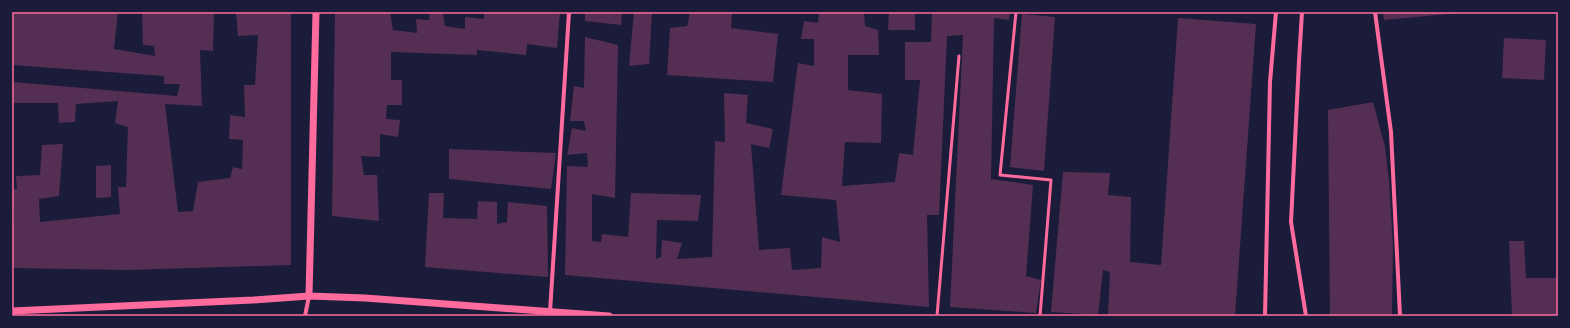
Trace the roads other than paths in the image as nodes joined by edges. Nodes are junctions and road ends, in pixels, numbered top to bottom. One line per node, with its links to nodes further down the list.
1 (316, 12): 8 (street)
2 (569, 12): 10 (street)
3 (1016, 12): 14 (lane)
4 (1276, 12): 15 (street)
5 (1302, 12): 16 (street)
6 (1375, 12): 17 (street)
7 (959, 56): 13 (lane)
8 (309, 296): 9 (street); 10 (street); 11 (street)
9 (12, 311)
10 (550, 312): 12 (street)
11 (305, 316)
12 (609, 316)
13 (937, 316)
14 (1040, 316)
15 (1266, 316)
16 (1306, 316)
17 (1400, 316)

